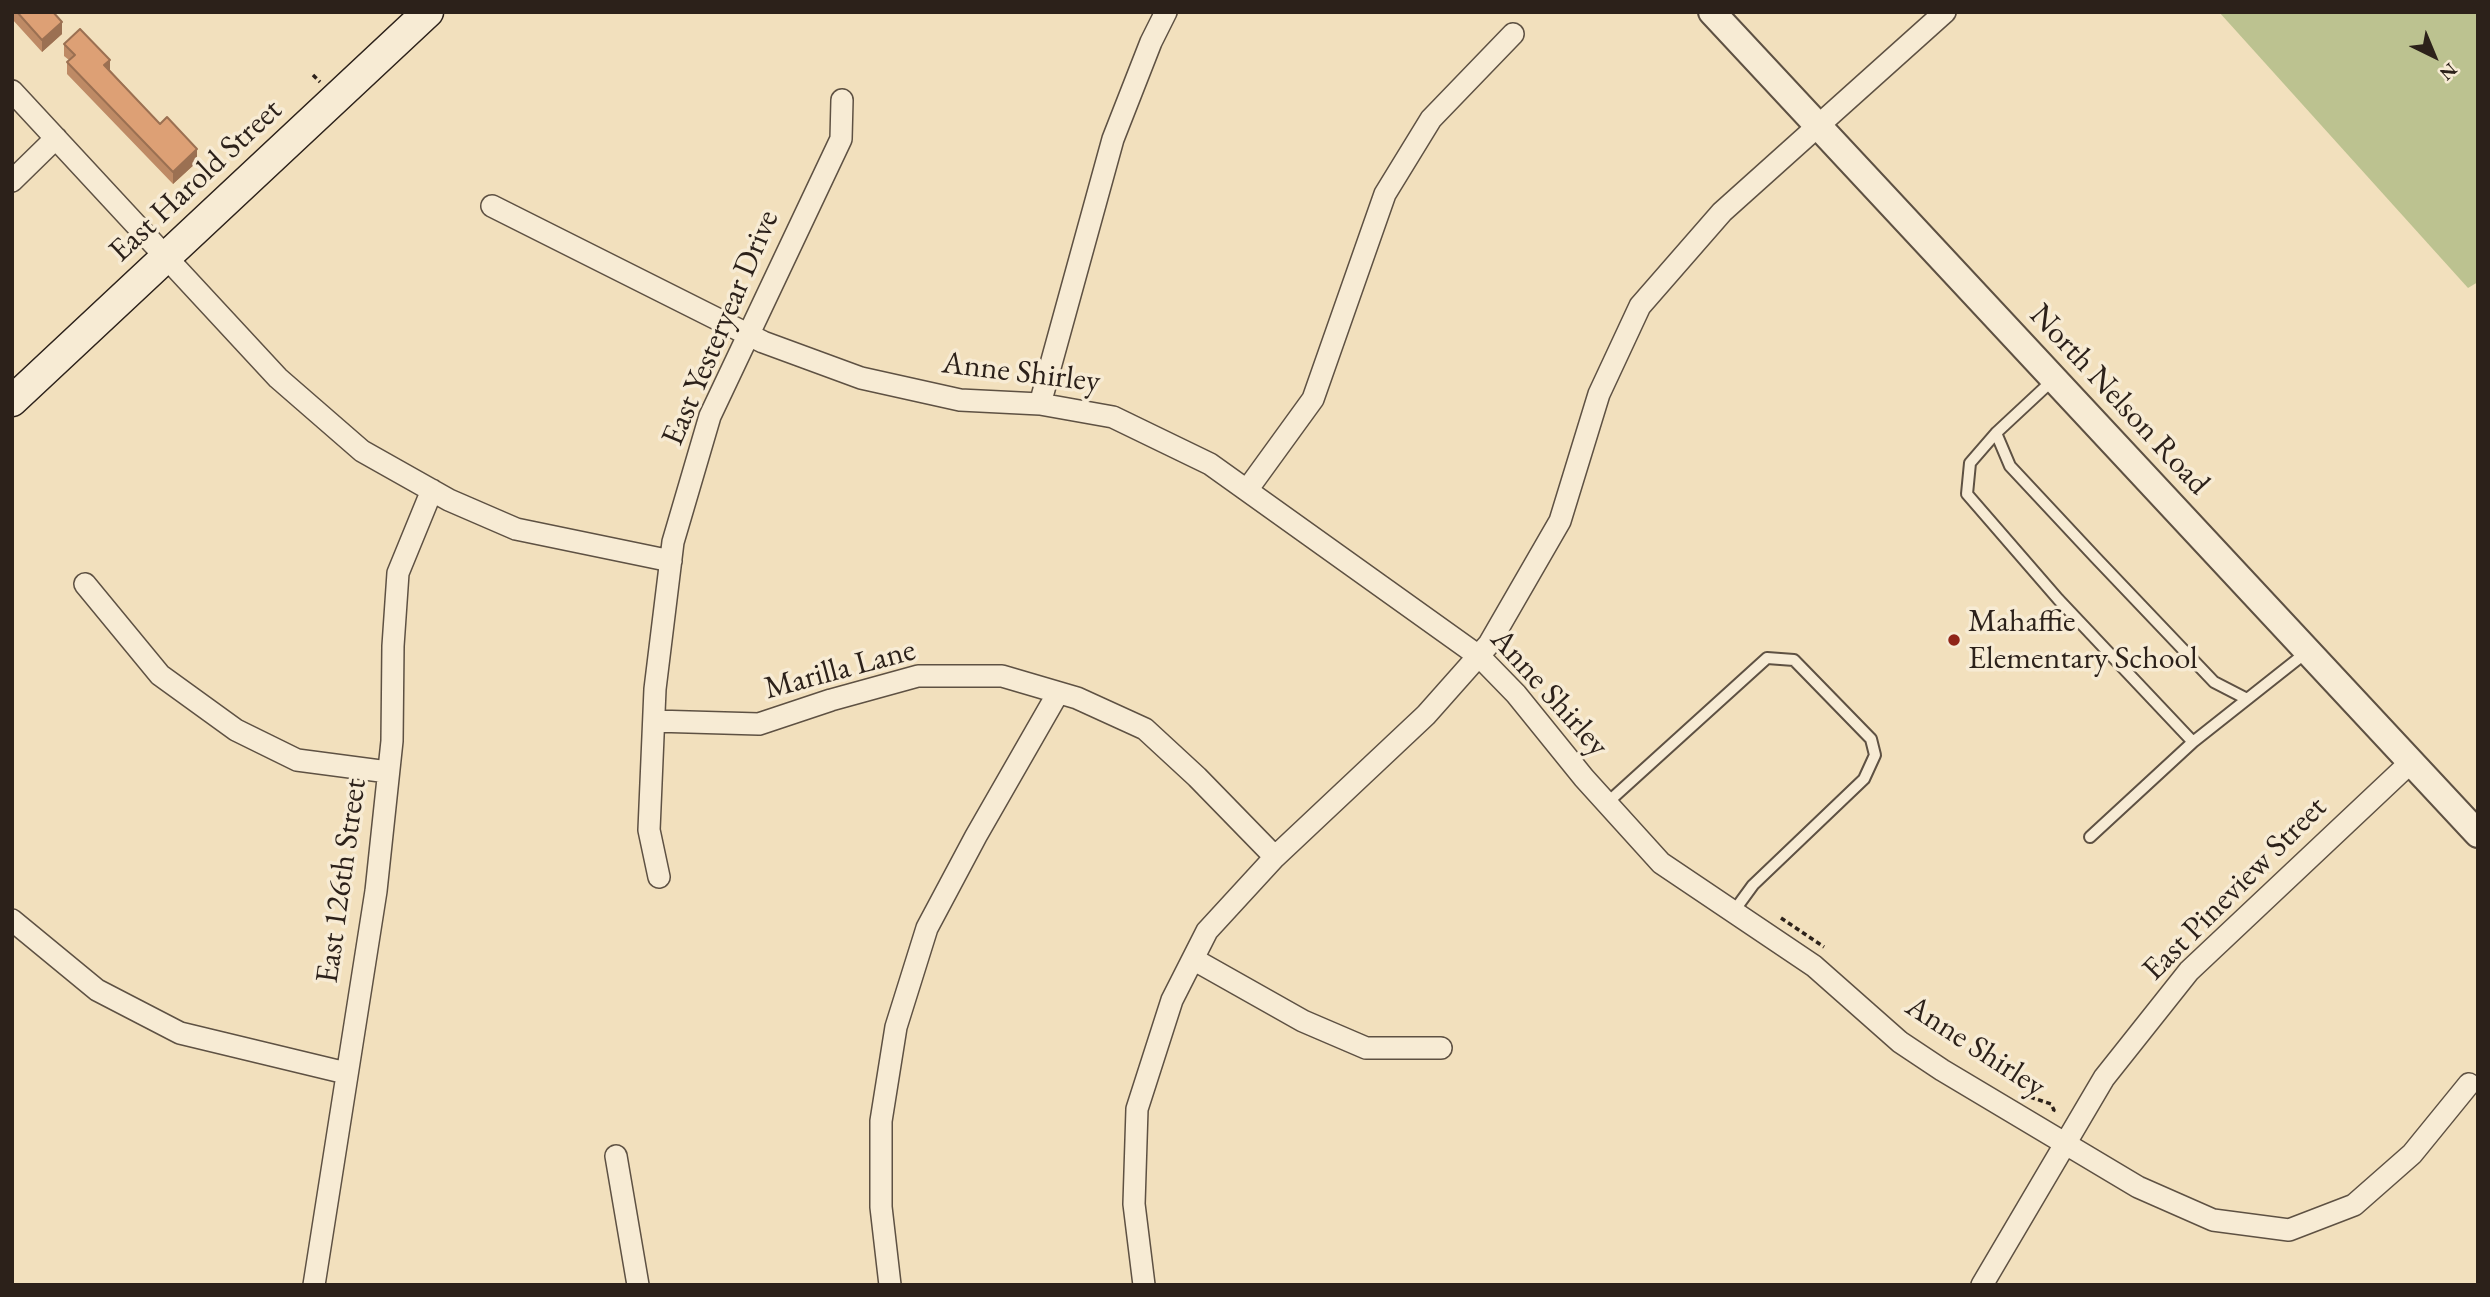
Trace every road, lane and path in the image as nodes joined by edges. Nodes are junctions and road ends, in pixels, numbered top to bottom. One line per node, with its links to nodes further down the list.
1 (428, 12): 12 (main road, East Harold Street)
2 (1166, 12): 16 (street)
3 (1712, 12): 8 (street, North Nelson Road)
4 (1945, 12): 8 (street)
5 (1513, 34): 19 (street)
6 (12, 91): 9 (street)
7 (842, 100): 13 (street, East Yesteryear Drive)
8 (1820, 128): 14 (street, North Nelson Road); 23 (street)
9 (56, 138): 10 (street); 12 (street)
10 (12, 181)
11 (492, 206): 13 (street, Anne Shirley)
12 (167, 256): 15 (main road, East Harold Street); 18 (street)
13 (748, 334): 16 (street, Anne Shirley); 20 (street, East Yesteryear Drive)
14 (2054, 379): 17 (lane); 22 (street, North Nelson Road)
15 (12, 401)
16 (1040, 404): 19 (street, Anne Shirley)
17 (1996, 433): 25 (lane); 27 (lane)
18 (432, 490): 20 (street); 29 (street, East 126th Street)
19 (1247, 490): 23 (street, Anne Shirley)
20 (671, 561): 26 (street, East Yesteryear Drive)
21 (85, 584): 29 (street)
22 (2308, 651): 25 (lane); 28 (street, North Nelson Road)
23 (1480, 657): 30 (street, Anne Shirley); 33 (street)
24 (1058, 693): 26 (street, Marilla Lane); 33 (street, Marilla Lane); 49 (street)
25 (2247, 699): 27 (lane)
26 (654, 721): 34 (street, East Yesteryear Drive)
27 (2193, 742): 32 (lane)
28 (2411, 762): 31 (street, North Nelson Road); 45 (street, East Pineview Street)
29 (388, 772): 41 (street, East 126th Street)
30 (1607, 803): 35 (street, Anne Shirley); 35 (lane)
31 (2478, 834)
32 (2090, 837)
33 (1275, 857): 39 (street)
34 (659, 877)
35 (1734, 911): 44 (street, Anne Shirley)
36 (1777, 915): 38 (path)
37 (12, 920): 41 (street)
38 (1830, 952)
39 (1193, 959): 40 (street); 50 (street)
40 (1441, 1048)
41 (346, 1073): 47 (street, East 126th Street)
42 (2469, 1084): 45 (street, Anne Shirley)
43 (2023, 1093): 44 (path)
44 (2045, 1128): 45 (street, Anne Shirley)
45 (2065, 1140): 51 (street, East Pineview Street)
46 (616, 1156): 48 (street)
47 (314, 1285)
48 (638, 1285)
49 (890, 1285)
50 (1144, 1285)
51 (1982, 1285)

